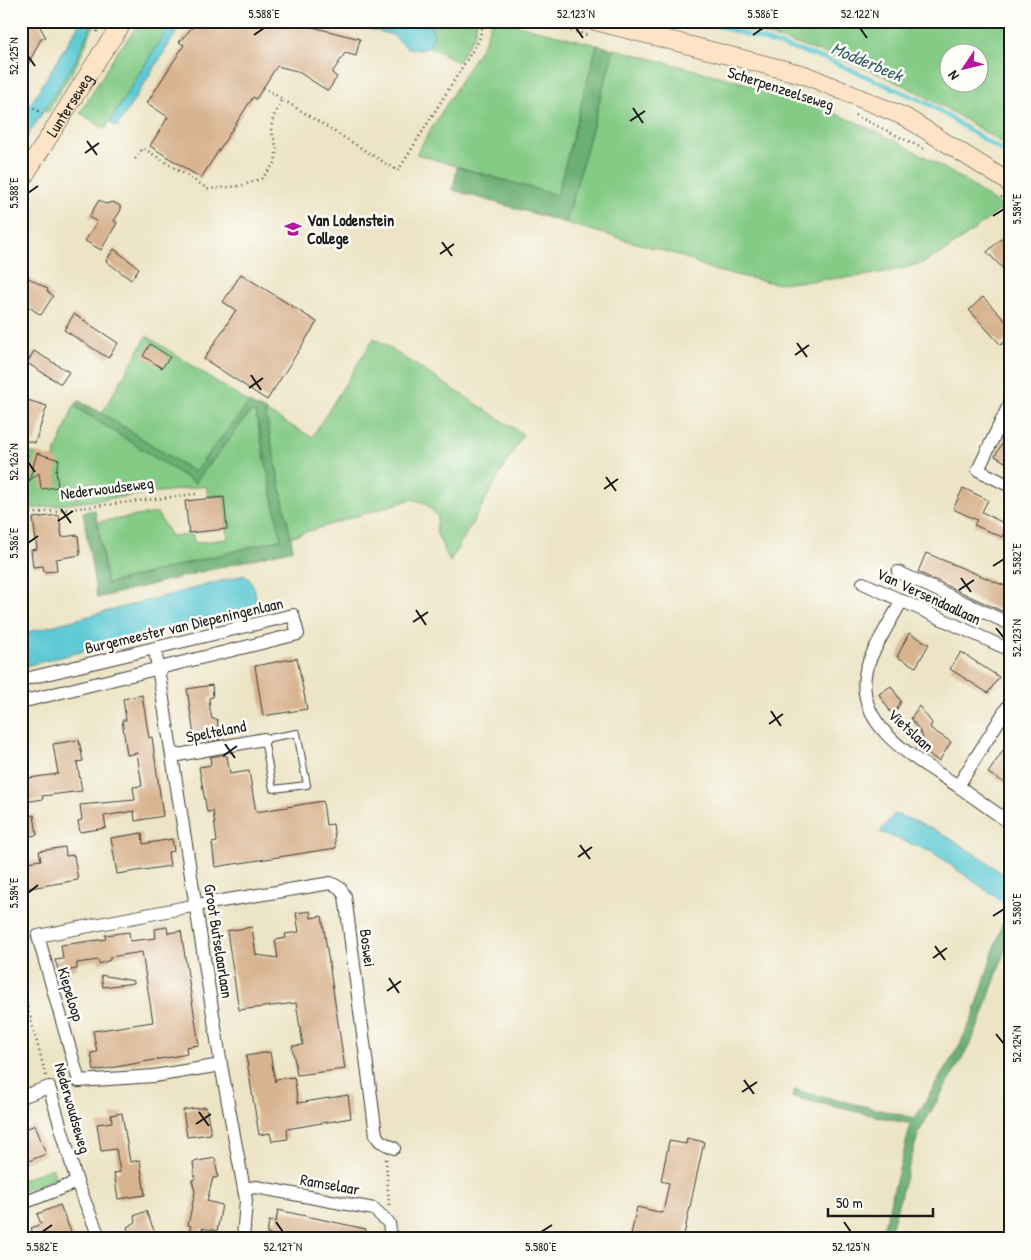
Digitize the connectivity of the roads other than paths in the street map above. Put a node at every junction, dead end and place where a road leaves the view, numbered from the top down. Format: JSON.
{"nodes":[{"id":1,"x":110,"y":21,"type":"edge"},
{"id":2,"x":124,"y":21,"type":"edge"},
{"id":3,"x":593,"y":28,"type":"edge"},
{"id":4,"x":101,"y":54,"type":"junction"},
{"id":5,"x":21,"y":181,"type":"edge"},
{"id":6,"x":1010,"y":182,"type":"edge"},
{"id":7,"x":1010,"y":403,"type":"edge"},
{"id":8,"x":1010,"y":486,"type":"edge"},
{"id":9,"x":898,"y":572,"type":"dead end"},
{"id":10,"x":863,"y":583,"type":"dead end"},
{"id":11,"x":900,"y":602,"type":"junction"},
{"id":12,"x":1010,"y":624,"type":"edge"},
{"id":13,"x":155,"y":649,"type":"junction"},
{"id":14,"x":1010,"y":650,"type":"edge"},
{"id":15,"x":160,"y":668,"type":"junction"},
{"id":16,"x":21,"y":680,"type":"edge"},
{"id":17,"x":21,"y":702,"type":"edge"},
{"id":18,"x":1010,"y":704,"type":"edge"},
{"id":19,"x":264,"y":739,"type":"junction"},
{"id":20,"x":173,"y":756,"type":"junction"},
{"id":21,"x":958,"y":786,"type":"junction"},
{"id":22,"x":1010,"y":823,"type":"edge"},
{"id":23,"x":197,"y":904,"type":"junction"},
{"id":24,"x":221,"y":1065,"type":"junction"},
{"id":25,"x":21,"y":1097,"type":"edge"},
{"id":26,"x":390,"y":1146,"type":"road end"},
{"id":27,"x":77,"y":1182,"type":"junction"},
{"id":28,"x":244,"y":1189,"type":"junction"},
{"id":29,"x":21,"y":1204,"type":"edge"},
{"id":30,"x":100,"y":1239,"type":"edge"},
{"id":31,"x":243,"y":1239,"type":"edge"},
{"id":32,"x":391,"y":1239,"type":"edge"}],
"edges":[{"from":1,"to":4,"type":"main road","name":"Lunterseweg"},
{"from":2,"to":4,"type":"main road","name":"Lunterseweg"},
{"from":3,"to":6,"type":"main road","name":"Scherpenzeelseweg"},
{"from":4,"to":5,"type":"main road","name":"Lunterseweg"},
{"from":7,"to":8,"type":"street"},
{"from":9,"to":12,"type":"street","name":"Van Versendaallaan"},
{"from":10,"to":11,"type":"street","name":"Van Versendaallaan"},
{"from":11,"to":14,"type":"street","name":"Van Versendaallaan"},
{"from":11,"to":21,"type":"street","name":"Vietslaan"},
{"from":13,"to":15,"type":"street","name":"Groot Butselaarlaan"},
{"from":13,"to":15,"type":"street","name":"Burgemeester van Diepeningenlaan"},
{"from":13,"to":16,"type":"street","name":"Burgemeester van Diepeningenlaan"},
{"from":15,"to":17,"type":"street","name":"Burgemeester van Diepeningenlaan"},
{"from":15,"to":20,"type":"street","name":"Groot Butselaarlaan"},
{"from":18,"to":21,"type":"street"},
{"from":19,"to":19,"type":"lane","name":"Spelteland"},
{"from":19,"to":20,"type":"street","name":"Spelteland"},
{"from":20,"to":23,"type":"street","name":"Groot Butselaarlaan"},
{"from":21,"to":22,"type":"street","name":"Vietslaan"},
{"from":23,"to":24,"type":"street","name":"Groot Butselaarlaan"},
{"from":23,"to":24,"type":"street","name":"Kiepeloop"},
{"from":23,"to":26,"type":"street","name":"Boswei"},
{"from":24,"to":28,"type":"street","name":"Groot Butselaarlaan"},
{"from":25,"to":27,"type":"street","name":"Nederwoudseweg"},
{"from":27,"to":29,"type":"street"},
{"from":27,"to":30,"type":"street","name":"Nederwoudseweg"},
{"from":28,"to":31,"type":"street","name":"Groot Butselaarlaan"},
{"from":28,"to":32,"type":"street","name":"Ramselaar"}]}
